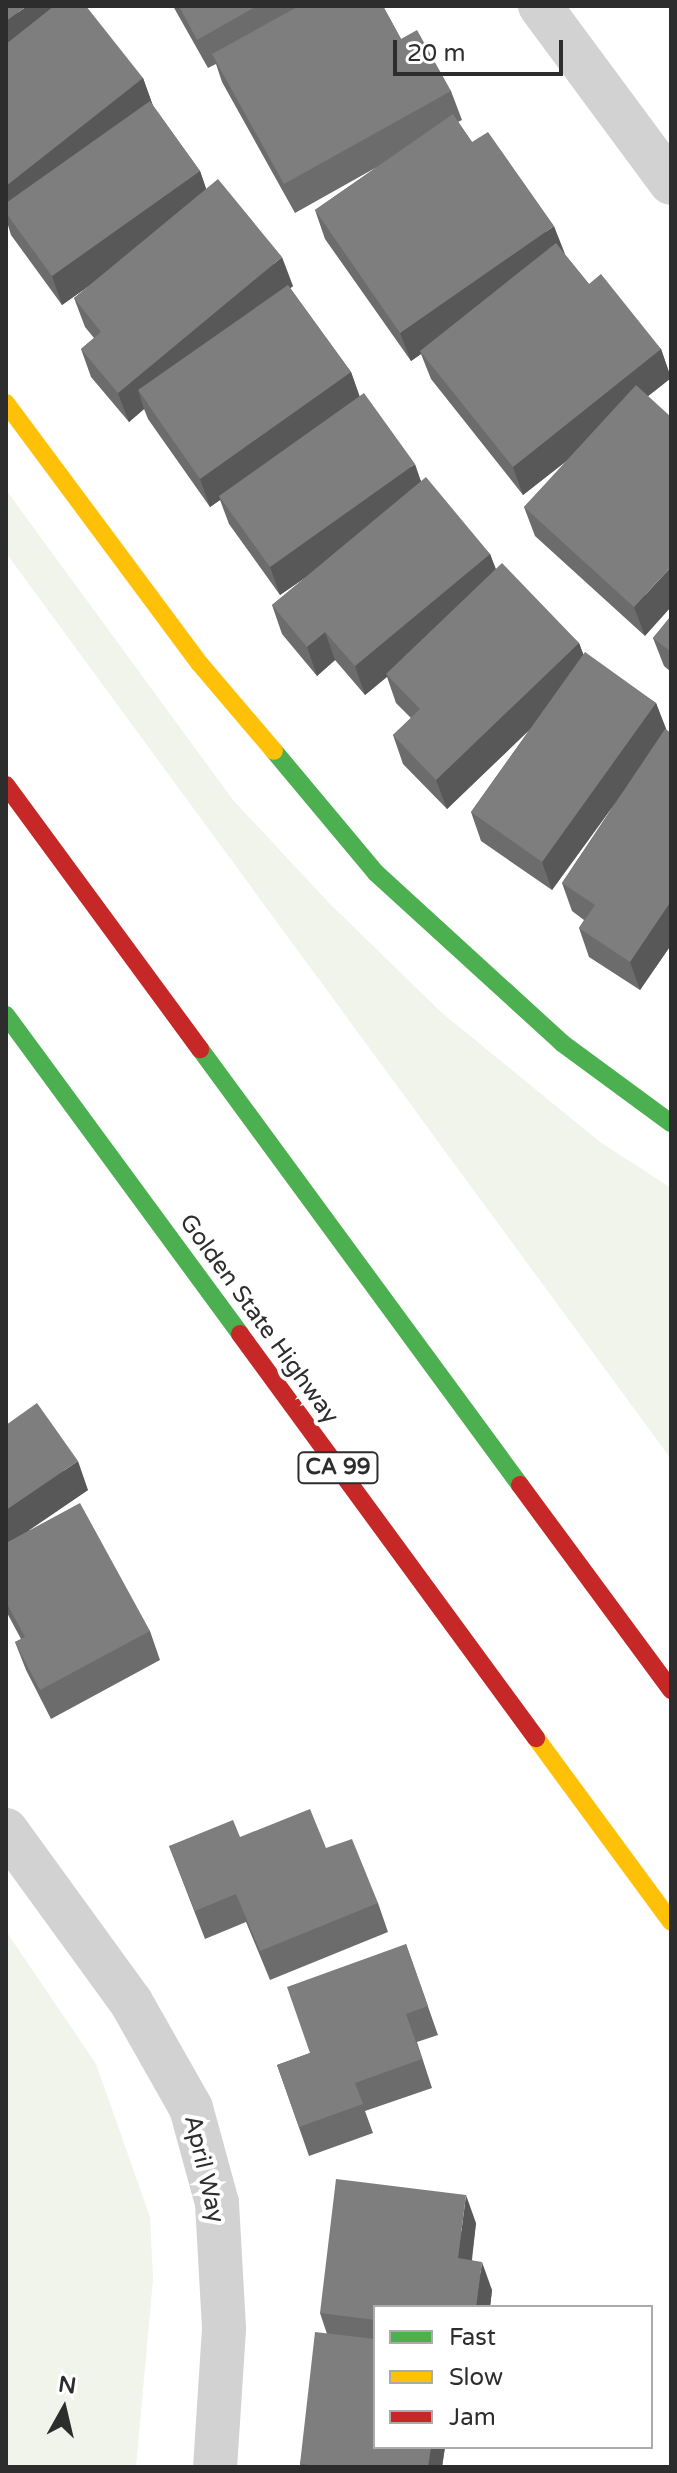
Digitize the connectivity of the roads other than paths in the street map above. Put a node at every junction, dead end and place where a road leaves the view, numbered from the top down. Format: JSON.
{"nodes":[{"id":1,"x":540,"y":6,"type":"edge"},
{"id":2,"x":671,"y":183,"type":"edge"},
{"id":3,"x":6,"y":403,"type":"edge"},
{"id":4,"x":6,"y":785,"type":"edge"},
{"id":5,"x":6,"y":1015,"type":"edge"},
{"id":6,"x":671,"y":1123,"type":"edge"},
{"id":7,"x":671,"y":1690,"type":"edge"},
{"id":8,"x":6,"y":1830,"type":"edge"},
{"id":9,"x":671,"y":1922,"type":"edge"},
{"id":10,"x":215,"y":2467,"type":"edge"}],
"edges":[{"from":1,"to":2,"type":"street"},
{"from":3,"to":6,"type":"main road"},
{"from":4,"to":7,"type":"main road"},
{"from":5,"to":9,"type":"main road","name":"Golden State Highway","number":"CA 99"},
{"from":8,"to":10,"type":"street","name":"April Way"}]}
